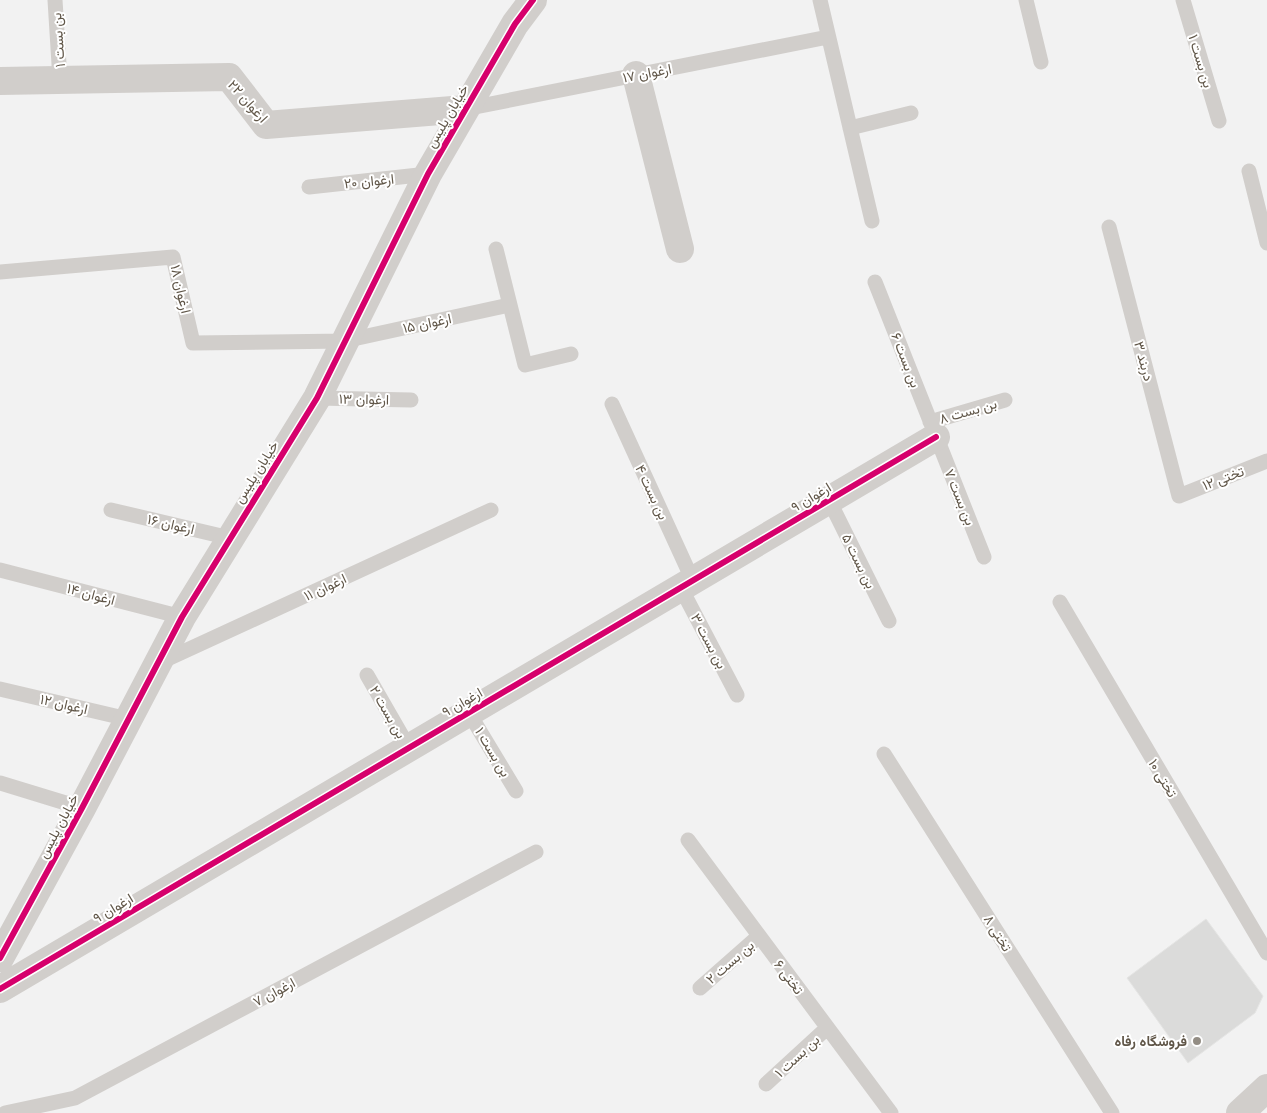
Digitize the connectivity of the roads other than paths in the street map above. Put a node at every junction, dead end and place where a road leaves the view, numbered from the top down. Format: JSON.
{"nodes":[{"id":1,"x":55,"y":0,"type":"edge"},
{"id":2,"x":533,"y":0,"type":"edge"},
{"id":3,"x":820,"y":0,"type":"edge"},
{"id":4,"x":1026,"y":0,"type":"edge"},
{"id":5,"x":1183,"y":0,"type":"edge"},
{"id":6,"x":828,"y":37,"type":"junction"},
{"id":7,"x":1041,"y":62,"type":"dead end"},
{"id":8,"x":636,"y":75,"type":"junction"},
{"id":9,"x":60,"y":80,"type":"junction"},
{"id":10,"x":0,"y":82,"type":"edge"},
{"id":11,"x":465,"y":109,"type":"junction"},
{"id":12,"x":910,"y":113,"type":"dead end"},
{"id":13,"x":1219,"y":121,"type":"dead end"},
{"id":14,"x":850,"y":128,"type":"junction"},
{"id":15,"x":1249,"y":172,"type":"dead end"},
{"id":16,"x":428,"y":174,"type":"junction"},
{"id":17,"x":309,"y":187,"type":"dead end"},
{"id":18,"x":872,"y":221,"type":"dead end"},
{"id":19,"x":1109,"y":227,"type":"dead end"},
{"id":20,"x":1267,"y":243,"type":"edge"},
{"id":21,"x":496,"y":249,"type":"dead end"},
{"id":22,"x":680,"y":249,"type":"dead end"},
{"id":23,"x":0,"y":272,"type":"edge"},
{"id":24,"x":875,"y":282,"type":"dead end"},
{"id":25,"x":509,"y":305,"type":"junction"},
{"id":26,"x":344,"y":341,"type":"junction"},
{"id":27,"x":571,"y":354,"type":"dead end"},
{"id":28,"x":317,"y":398,"type":"junction"},
{"id":29,"x":411,"y":400,"type":"dead end"},
{"id":30,"x":1005,"y":400,"type":"dead end"},
{"id":31,"x":612,"y":404,"type":"dead end"},
{"id":32,"x":933,"y":430,"type":"junction"},
{"id":33,"x":1267,"y":461,"type":"edge"},
{"id":34,"x":1179,"y":496,"type":"joint"},
{"id":35,"x":829,"y":500,"type":"junction"},
{"id":36,"x":111,"y":510,"type":"dead end"},
{"id":37,"x":492,"y":510,"type":"dead end"},
{"id":38,"x":230,"y":538,"type":"junction"},
{"id":39,"x":984,"y":557,"type":"dead end"},
{"id":40,"x":0,"y":570,"type":"edge"},
{"id":41,"x":687,"y":584,"type":"junction"},
{"id":42,"x":1060,"y":602,"type":"dead end"},
{"id":43,"x":182,"y":618,"type":"junction"},
{"id":44,"x":889,"y":621,"type":"dead end"},
{"id":45,"x":158,"y":663,"type":"junction"},
{"id":46,"x":367,"y":675,"type":"dead end"},
{"id":47,"x":0,"y":689,"type":"edge"},
{"id":48,"x":737,"y":695,"type":"dead end"},
{"id":49,"x":469,"y":713,"type":"junction"},
{"id":50,"x":128,"y":719,"type":"junction"},
{"id":51,"x":409,"y":748,"type":"junction"},
{"id":52,"x":884,"y":754,"type":"dead end"},
{"id":53,"x":0,"y":783,"type":"edge"},
{"id":54,"x":516,"y":791,"type":"dead end"},
{"id":55,"x":82,"y":808,"type":"junction"},
{"id":56,"x":688,"y":840,"type":"dead end"},
{"id":57,"x":536,"y":852,"type":"dead end"},
{"id":58,"x":760,"y":936,"type":"junction"},
{"id":59,"x":3,"y":948,"type":"edge"},
{"id":60,"x":1267,"y":953,"type":"edge"},
{"id":61,"x":700,"y":988,"type":"dead end"},
{"id":62,"x":0,"y":989,"type":"edge"},
{"id":63,"x":827,"y":1028,"type":"junction"},
{"id":64,"x":766,"y":1084,"type":"dead end"},
{"id":65,"x":1267,"y":1088,"type":"edge"},
{"id":66,"x":5,"y":1113,"type":"edge"},
{"id":67,"x":891,"y":1113,"type":"edge"},
{"id":68,"x":1112,"y":1113,"type":"edge"},
{"id":69,"x":1240,"y":1113,"type":"edge"}],
"edges":[{"from":1,"to":9,"type":"lane","name":"بن بست ۱"},
{"from":2,"to":11,"type":"street","name":"خیابان پلیس"},
{"from":3,"to":6,"type":"lane"},
{"from":4,"to":7,"type":"lane"},
{"from":5,"to":13,"type":"lane","name":"بن بست ۱"},
{"from":6,"to":8,"type":"lane","name":"ارغوان ۱۷"},
{"from":6,"to":14,"type":"lane"},
{"from":8,"to":11,"type":"lane","name":"ارغوان ۱۷"},
{"from":8,"to":22,"type":"street"},
{"from":9,"to":10,"type":"street","name":"ارغوان ۲۲"},
{"from":9,"to":11,"type":"street","name":"ارغوان ۲۲"},
{"from":11,"to":16,"type":"street","name":"خیابان پلیس"},
{"from":12,"to":14,"type":"lane"},
{"from":14,"to":18,"type":"lane"},
{"from":15,"to":20,"type":"lane"},
{"from":16,"to":17,"type":"lane","name":"ارغوان ۲۰"},
{"from":16,"to":26,"type":"street","name":"خیابان پلیس"},
{"from":19,"to":34,"type":"lane","name":"دربند ۳"},
{"from":21,"to":25,"type":"lane"},
{"from":23,"to":26,"type":"lane","name":"ارغوان ۱۸"},
{"from":24,"to":32,"type":"lane","name":"بن بست ۶"},
{"from":25,"to":26,"type":"lane","name":"ارغوان ۱۵"},
{"from":25,"to":27,"type":"lane"},
{"from":26,"to":28,"type":"street","name":"خیابان پلیس"},
{"from":28,"to":29,"type":"lane","name":"ارغوان ۱۳"},
{"from":28,"to":38,"type":"street","name":"خیابان پلیس"},
{"from":30,"to":32,"type":"lane","name":"بن بست ۸"},
{"from":31,"to":41,"type":"lane","name":"بن بست ۴"},
{"from":32,"to":35,"type":"street","name":"ارغوان ۹"},
{"from":32,"to":39,"type":"lane","name":"بن بست ۷"},
{"from":33,"to":34,"type":"lane","name":"تختی ۱۲"},
{"from":35,"to":41,"type":"street","name":"ارغوان ۹"},
{"from":35,"to":44,"type":"lane","name":"بن بست ۵"},
{"from":36,"to":38,"type":"lane","name":"ارغوان ۱۶"},
{"from":37,"to":45,"type":"lane","name":"ارغوان ۱۱"},
{"from":38,"to":43,"type":"street","name":"خیابان پلیس"},
{"from":40,"to":43,"type":"lane","name":"ارغوان ۱۴"},
{"from":41,"to":48,"type":"lane","name":"بن بست ۳"},
{"from":41,"to":49,"type":"street","name":"ارغوان ۹"},
{"from":42,"to":60,"type":"lane","name":"تختی ۱۰"},
{"from":43,"to":45,"type":"street","name":"خیابان پلیس"},
{"from":45,"to":50,"type":"street","name":"خیابان پلیس"},
{"from":46,"to":51,"type":"lane","name":"بن بست ۲"},
{"from":47,"to":50,"type":"lane","name":"ارغوان ۱۲"},
{"from":49,"to":51,"type":"street","name":"ارغوان ۹"},
{"from":49,"to":54,"type":"lane","name":"بن بست ۱"},
{"from":50,"to":55,"type":"street","name":"خیابان پلیس"},
{"from":51,"to":62,"type":"street","name":"ارغوان ۹"},
{"from":52,"to":68,"type":"lane","name":"تختی ۸"},
{"from":53,"to":55,"type":"lane"},
{"from":55,"to":59,"type":"street","name":"خیابان پلیس"},
{"from":56,"to":58,"type":"lane","name":"تختی ۶"},
{"from":57,"to":66,"type":"lane","name":"ارغوان ۷"},
{"from":58,"to":61,"type":"lane","name":"بن بست ۲"},
{"from":58,"to":63,"type":"lane","name":"تختی ۶"},
{"from":63,"to":64,"type":"lane","name":"بن بست ۱"},
{"from":63,"to":67,"type":"lane","name":"تختی ۶"},
{"from":65,"to":69,"type":"street"}]}
